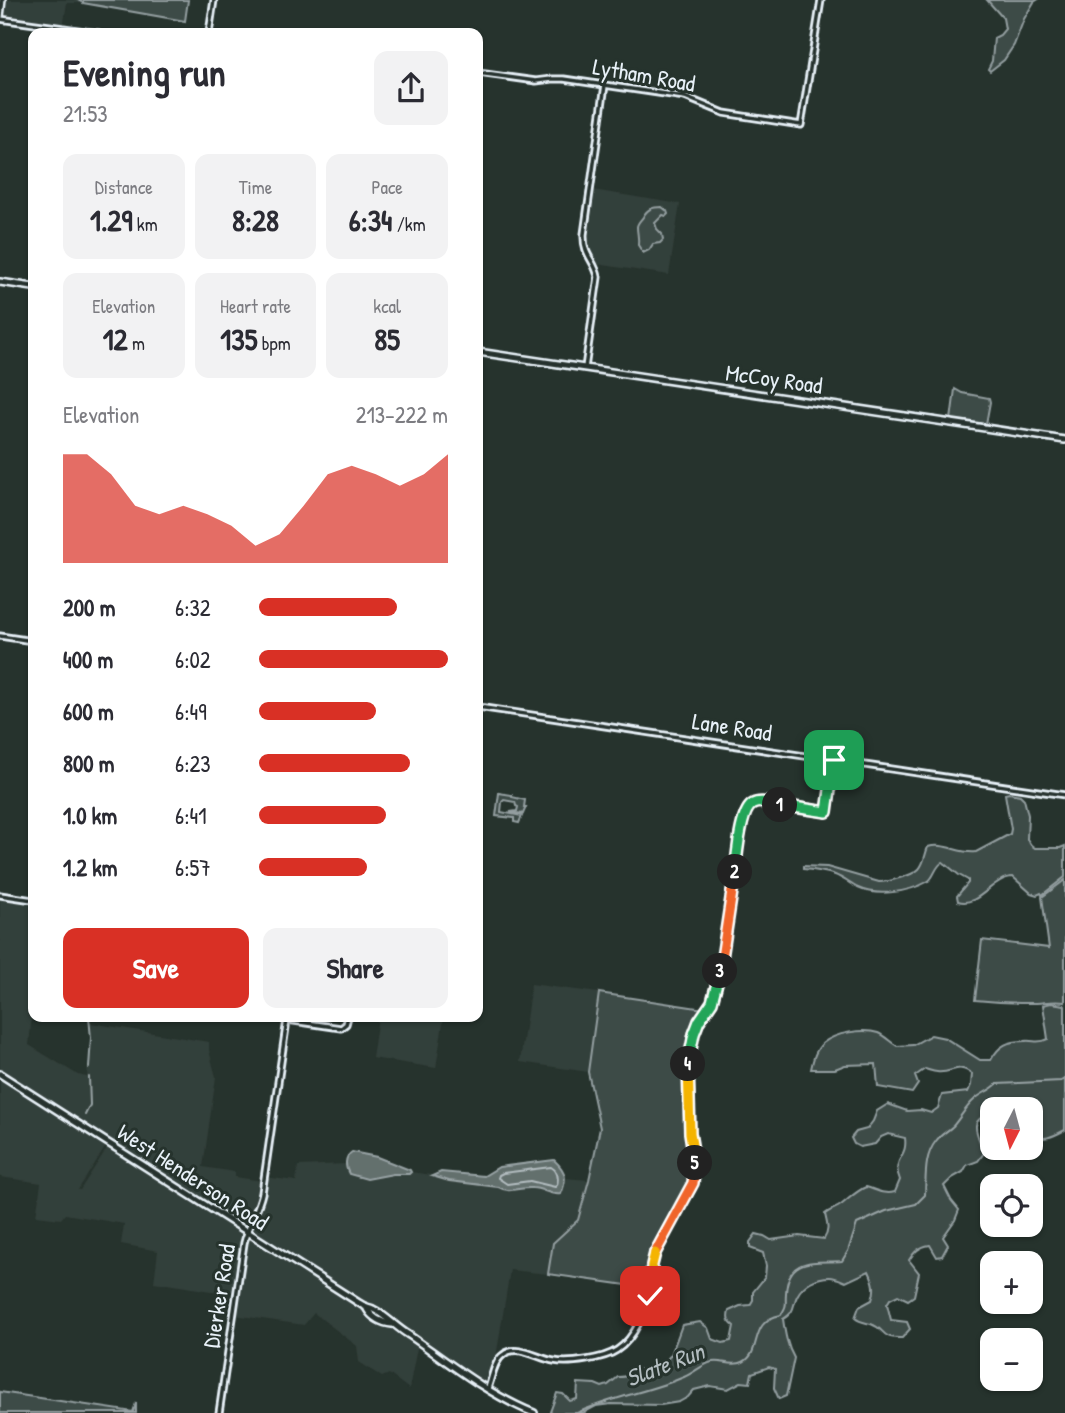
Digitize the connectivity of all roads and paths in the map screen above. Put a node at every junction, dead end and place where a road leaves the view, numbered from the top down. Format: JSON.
{"nodes":[{"id":1,"x":2,"y":0,"type":"edge"},
{"id":2,"x":214,"y":0,"type":"edge"},
{"id":3,"x":821,"y":0,"type":"edge"},
{"id":4,"x":0,"y":18,"type":"edge"},
{"id":5,"x":66,"y":28,"type":"edge"},
{"id":6,"x":210,"y":28,"type":"edge"},
{"id":7,"x":483,"y":74,"type":"edge"},
{"id":8,"x":605,"y":85,"type":"junction"},
{"id":9,"x":0,"y":282,"type":"edge"},
{"id":10,"x":28,"y":286,"type":"edge"},
{"id":11,"x":483,"y":353,"type":"edge"},
{"id":12,"x":585,"y":368,"type":"junction"},
{"id":13,"x":1065,"y":440,"type":"edge"},
{"id":14,"x":0,"y":636,"type":"edge"},
{"id":15,"x":28,"y":639,"type":"edge"},
{"id":16,"x":483,"y":708,"type":"edge"},
{"id":17,"x":834,"y":760,"type":"junction"},
{"id":18,"x":1065,"y":795,"type":"edge"},
{"id":19,"x":0,"y":895,"type":"edge"},
{"id":20,"x":28,"y":899,"type":"edge"},
{"id":21,"x":287,"y":1022,"type":"edge"},
{"id":22,"x":300,"y":1022,"type":"edge"},
{"id":23,"x":346,"y":1022,"type":"edge"},
{"id":24,"x":0,"y":1074,"type":"edge"},
{"id":25,"x":247,"y":1232,"type":"junction"},
{"id":26,"x":488,"y":1388,"type":"junction"},
{"id":27,"x":219,"y":1413,"type":"edge"},
{"id":28,"x":534,"y":1413,"type":"edge"}],
"edges":[{"from":1,"to":4,"type":"main road"},
{"from":2,"to":6,"type":"street"},
{"from":3,"to":8,"type":"street","name":"Lytham Road"},
{"from":4,"to":5,"type":"street"},
{"from":7,"to":8,"type":"street","name":"Lytham Road"},
{"from":8,"to":12,"type":"street"},
{"from":9,"to":10,"type":"main road"},
{"from":11,"to":12,"type":"main road","name":"McCoy Road"},
{"from":12,"to":13,"type":"main road","name":"McCoy Road"},
{"from":14,"to":15,"type":"street"},
{"from":16,"to":17,"type":"street","name":"Lane Road"},
{"from":17,"to":18,"type":"street","name":"Lane Road"},
{"from":17,"to":26,"type":"street"},
{"from":19,"to":20,"type":"street"},
{"from":21,"to":25,"type":"street","name":"Dierker Road"},
{"from":22,"to":23,"type":"street","name":"Dierker Road"},
{"from":24,"to":25,"type":"main road","name":"West Henderson Road"},
{"from":25,"to":26,"type":"main road","name":"West Henderson Road"},
{"from":25,"to":27,"type":"street","name":"Dierker Road"},
{"from":26,"to":28,"type":"main road","name":"West Henderson Road"}]}
